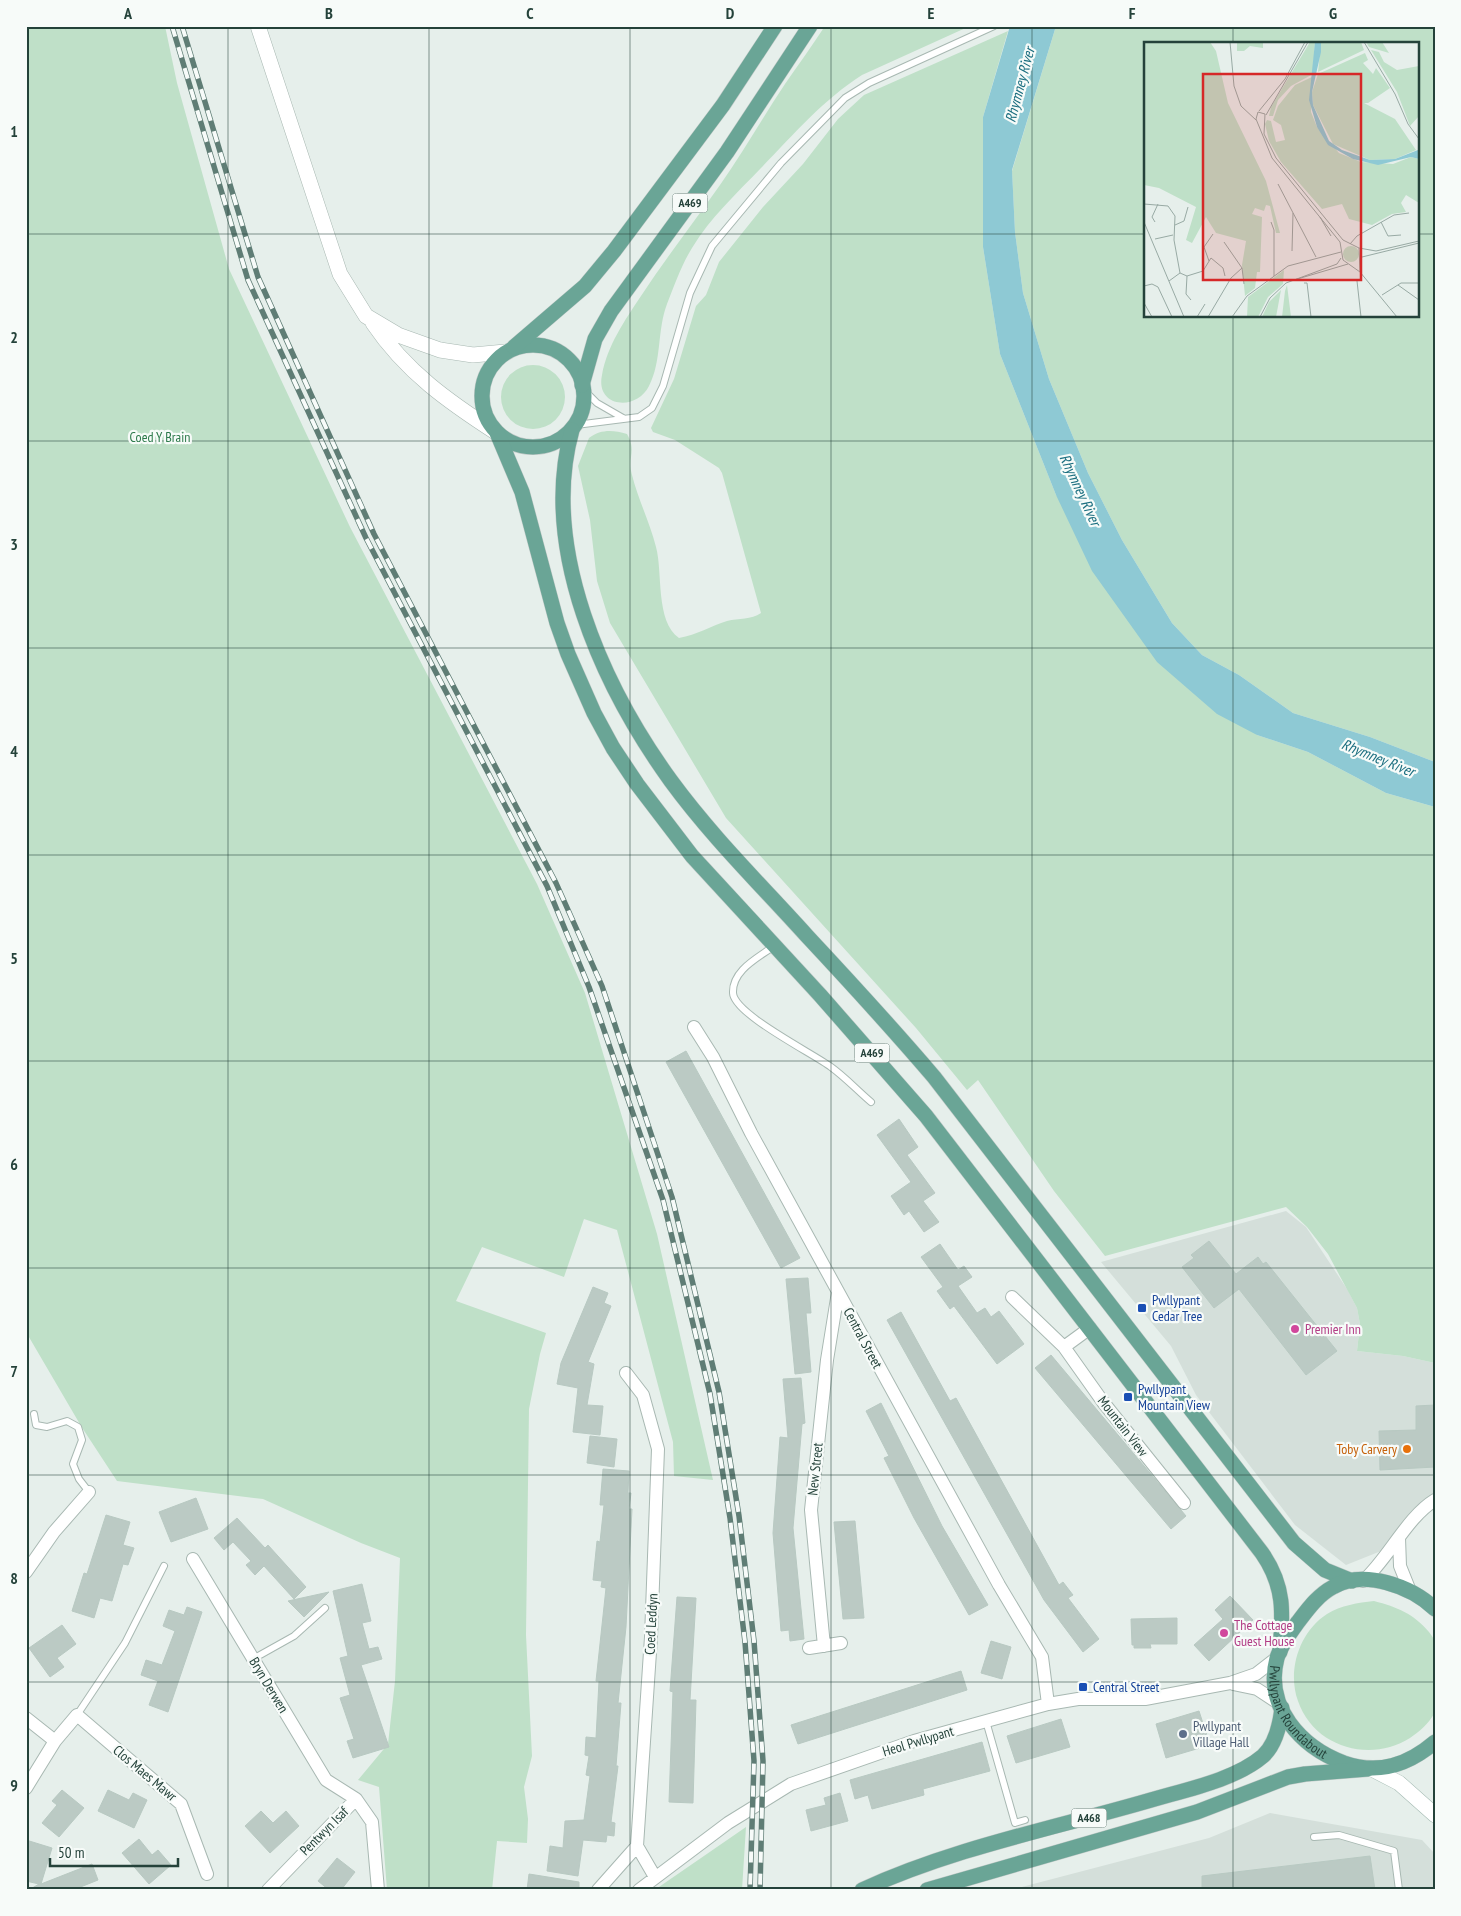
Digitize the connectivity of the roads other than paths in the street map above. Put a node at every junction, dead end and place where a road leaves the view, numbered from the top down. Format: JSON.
{"nodes":[{"id":1,"x":258,"y":26,"type":"edge"},
{"id":2,"x":775,"y":26,"type":"edge"},
{"id":3,"x":810,"y":26,"type":"edge"},
{"id":4,"x":994,"y":26,"type":"edge"},
{"id":5,"x":371,"y":320,"type":"junction"},
{"id":6,"x":509,"y":350,"type":"junction"},
{"id":7,"x":583,"y":387,"type":"junction"},
{"id":8,"x":624,"y":419,"type":"junction"},
{"id":9,"x":574,"y":428,"type":"junction"},
{"id":10,"x":498,"y":433,"type":"junction"},
{"id":11,"x":775,"y":946,"type":"junction"},
{"id":12,"x":694,"y":1027,"type":"dead end"},
{"id":13,"x":871,"y":1102,"type":"dead end"},
{"id":14,"x":838,"y":1292,"type":"junction"},
{"id":15,"x":1012,"y":1297,"type":"dead end"},
{"id":16,"x":1090,"y":1328,"type":"junction"},
{"id":17,"x":1064,"y":1347,"type":"junction"},
{"id":18,"x":626,"y":1373,"type":"dead end"},
{"id":19,"x":34,"y":1414,"type":"dead end"},
{"id":20,"x":89,"y":1492,"type":"joint"},
{"id":21,"x":1435,"y":1500,"type":"edge"},
{"id":22,"x":1184,"y":1503,"type":"dead end"},
{"id":23,"x":1399,"y":1538,"type":"junction"},
{"id":24,"x":193,"y":1559,"type":"dead end"},
{"id":25,"x":164,"y":1566,"type":"dead end"},
{"id":26,"x":26,"y":1572,"type":"edge"},
{"id":27,"x":1358,"y":1581,"type":"junction"},
{"id":28,"x":1410,"y":1591,"type":"junction"},
{"id":29,"x":325,"y":1608,"type":"dead end"},
{"id":30,"x":1435,"y":1609,"type":"edge"},
{"id":31,"x":841,"y":1643,"type":"dead end"},
{"id":32,"x":824,"y":1646,"type":"junction"},
{"id":33,"x":809,"y":1648,"type":"dead end"},
{"id":34,"x":1279,"y":1654,"type":"junction"},
{"id":35,"x":253,"y":1659,"type":"junction"},
{"id":36,"x":1230,"y":1683,"type":"junction"},
{"id":37,"x":1048,"y":1704,"type":"junction"},
{"id":38,"x":1281,"y":1706,"type":"junction"},
{"id":39,"x":77,"y":1716,"type":"junction"},
{"id":40,"x":26,"y":1718,"type":"edge"},
{"id":41,"x":986,"y":1720,"type":"junction"},
{"id":42,"x":55,"y":1741,"type":"junction"},
{"id":43,"x":1435,"y":1742,"type":"edge"},
{"id":44,"x":1370,"y":1769,"type":"junction"},
{"id":45,"x":26,"y":1788,"type":"edge"},
{"id":46,"x":356,"y":1799,"type":"junction"},
{"id":47,"x":1435,"y":1815,"type":"edge"},
{"id":48,"x":1025,"y":1820,"type":"dead end"},
{"id":49,"x":1314,"y":1837,"type":"dead end"},
{"id":50,"x":637,"y":1846,"type":"junction"},
{"id":51,"x":207,"y":1874,"type":"dead end"},
{"id":52,"x":655,"y":1877,"type":"junction"},
{"id":53,"x":268,"y":1890,"type":"edge"},
{"id":54,"x":378,"y":1890,"type":"edge"},
{"id":55,"x":598,"y":1890,"type":"edge"},
{"id":56,"x":639,"y":1890,"type":"edge"},
{"id":57,"x":862,"y":1890,"type":"edge"},
{"id":58,"x":927,"y":1890,"type":"edge"},
{"id":59,"x":1399,"y":1890,"type":"edge"}],
"edges":[{"from":1,"to":5,"type":"street"},
{"from":2,"to":6,"type":"main road","number":"A469"},
{"from":3,"to":7,"type":"main road","number":"A469"},
{"from":4,"to":8,"type":"lane"},
{"from":5,"to":6,"type":"street"},
{"from":5,"to":10,"type":"street"},
{"from":6,"to":7,"type":"main road"},
{"from":6,"to":10,"type":"main road","number":"A469"},
{"from":7,"to":8,"type":"lane"},
{"from":7,"to":9,"type":"main road","number":"A469"},
{"from":8,"to":9,"type":"lane"},
{"from":9,"to":10,"type":"main road"},
{"from":9,"to":27,"type":"main road","number":"A469"},
{"from":10,"to":11,"type":"main road","number":"A469"},
{"from":11,"to":13,"type":"lane"},
{"from":11,"to":16,"type":"main road","number":"A469"},
{"from":12,"to":14,"type":"street","name":"Central Street"},
{"from":14,"to":32,"type":"street","name":"New Street"},
{"from":14,"to":37,"type":"street","name":"Central Street"},
{"from":15,"to":17,"type":"street","name":"Mountain View"},
{"from":16,"to":17,"type":"street"},
{"from":16,"to":34,"type":"main road","number":"A469"},
{"from":17,"to":22,"type":"street","name":"Mountain View"},
{"from":18,"to":50,"type":"street","name":"Coed Leddyn"},
{"from":19,"to":20,"type":"lane"},
{"from":20,"to":26,"type":"street"},
{"from":21,"to":23,"type":"street"},
{"from":23,"to":27,"type":"street"},
{"from":23,"to":28,"type":"street"},
{"from":24,"to":35,"type":"street","name":"Bryn Derwen"},
{"from":25,"to":39,"type":"lane"},
{"from":27,"to":28,"type":"main road","name":"Pwllypant Roundabout"},
{"from":27,"to":34,"type":"main road","name":"Pwllypant Roundabout"},
{"from":28,"to":30,"type":"main road","name":"Pwllypant Roundabout"},
{"from":29,"to":35,"type":"lane"},
{"from":31,"to":32,"type":"street"},
{"from":32,"to":33,"type":"street"},
{"from":34,"to":36,"type":"street","name":"Heol Pwllypant"},
{"from":34,"to":38,"type":"main road","name":"Pwllypant Roundabout"},
{"from":35,"to":46,"type":"street","name":"Bryn Derwen"},
{"from":36,"to":37,"type":"street","name":"Heol Pwllypant"},
{"from":36,"to":38,"type":"street","name":"Heol Pwllypant"},
{"from":37,"to":41,"type":"street","name":"Heol Pwllypant"},
{"from":38,"to":44,"type":"main road","name":"Pwllypant Roundabout"},
{"from":38,"to":57,"type":"main road","number":"A468"},
{"from":39,"to":42,"type":"street"},
{"from":39,"to":51,"type":"street","name":"Clos Maes Mawr"},
{"from":40,"to":42,"type":"street"},
{"from":41,"to":48,"type":"lane"},
{"from":41,"to":52,"type":"street","name":"Heol Pwllypant"},
{"from":42,"to":45,"type":"street"},
{"from":43,"to":44,"type":"main road","name":"Pwllypant Roundabout"},
{"from":44,"to":47,"type":"street"},
{"from":44,"to":58,"type":"main road","number":"A468"},
{"from":46,"to":53,"type":"street","name":"Pentwyn Isaf"},
{"from":46,"to":54,"type":"street","name":"Pentwyn Isaf"},
{"from":49,"to":59,"type":"lane"},
{"from":50,"to":52,"type":"street"},
{"from":50,"to":55,"type":"street"},
{"from":52,"to":56,"type":"street","name":"Heol Pwllypant"}]}
